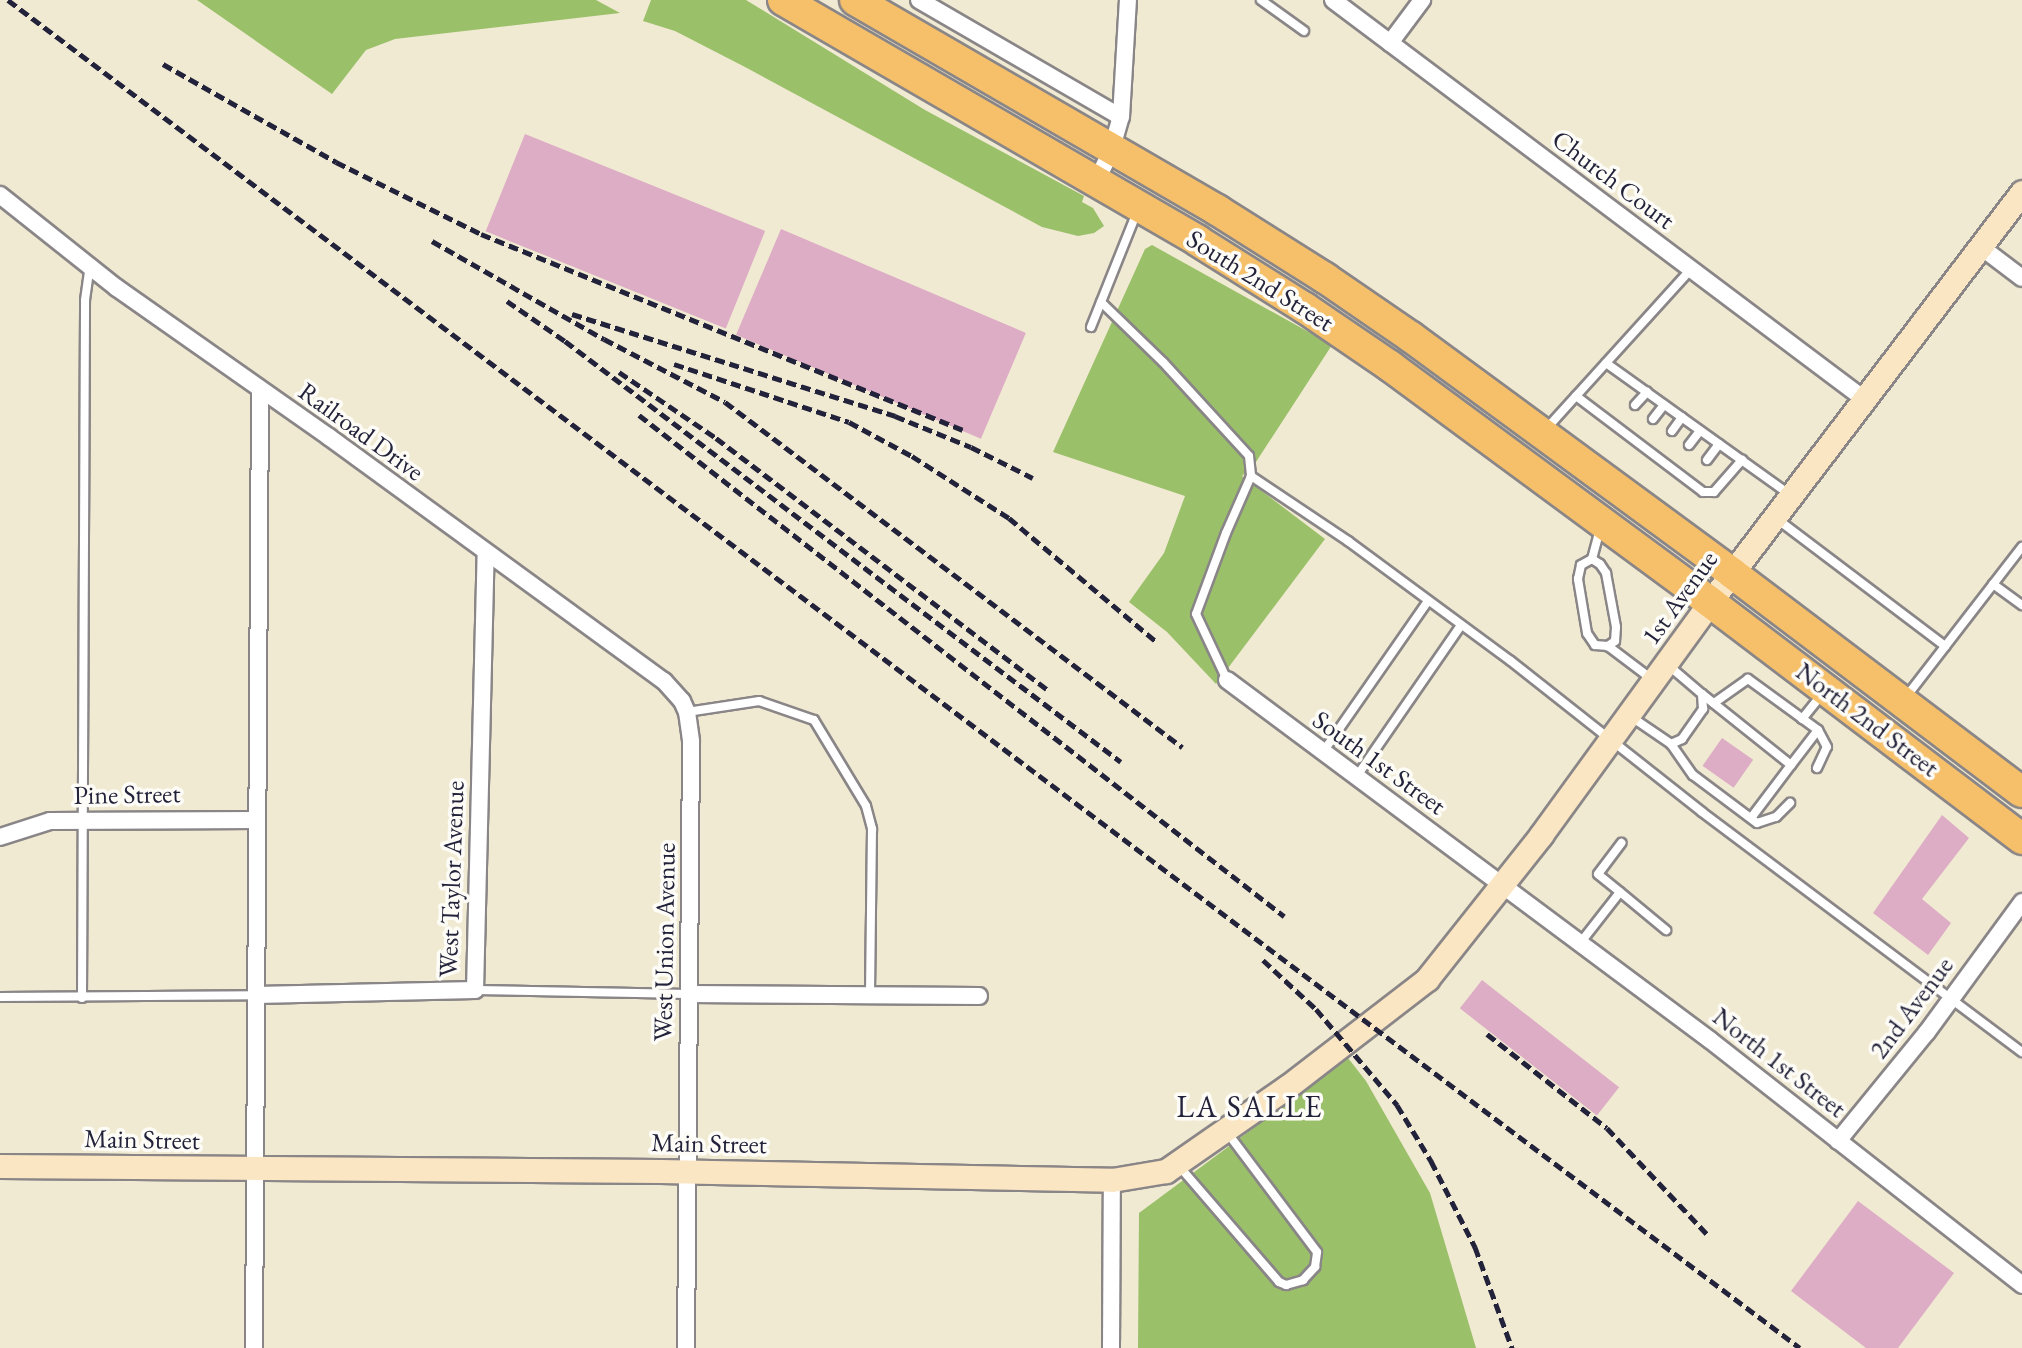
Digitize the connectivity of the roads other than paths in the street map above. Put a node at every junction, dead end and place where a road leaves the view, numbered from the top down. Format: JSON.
{"nodes":[{"id":1,"x":783,"y":0,"type":"edge"},
{"id":2,"x":855,"y":0,"type":"edge"},
{"id":3,"x":919,"y":0,"type":"edge"},
{"id":4,"x":1128,"y":0,"type":"edge"},
{"id":5,"x":1261,"y":0,"type":"edge"},
{"id":6,"x":1333,"y":0,"type":"edge"},
{"id":7,"x":1422,"y":0,"type":"edge"},
{"id":8,"x":1304,"y":31,"type":"dead end"},
{"id":9,"x":1390,"y":44,"type":"junction"},
{"id":10,"x":1121,"y":117,"type":"junction"},
{"id":11,"x":1111,"y":151,"type":"junction"},
{"id":12,"x":1095,"y":184,"type":"junction"},
{"id":13,"x":1147,"y":191,"type":"junction"},
{"id":14,"x":2022,"y":192,"type":"edge"},
{"id":15,"x":0,"y":195,"type":"edge"},
{"id":16,"x":1981,"y":247,"type":"junction"},
{"id":17,"x":90,"y":266,"type":"junction"},
{"id":18,"x":1691,"y":270,"type":"junction"},
{"id":19,"x":2022,"y":278,"type":"edge"},
{"id":20,"x":1101,"y":302,"type":"junction"},
{"id":21,"x":1091,"y":327,"type":"dead end"},
{"id":22,"x":1606,"y":363,"type":"junction"},
{"id":23,"x":260,"y":390,"type":"junction"},
{"id":24,"x":1647,"y":392,"type":"junction"},
{"id":25,"x":1576,"y":396,"type":"junction"},
{"id":26,"x":1864,"y":399,"type":"junction"},
{"id":27,"x":1635,"y":405,"type":"dead end"},
{"id":28,"x":1664,"y":405,"type":"junction"},
{"id":29,"x":1682,"y":417,"type":"junction"},
{"id":30,"x":1624,"y":418,"type":"dead end"},
{"id":31,"x":1653,"y":419,"type":"dead end"},
{"id":32,"x":1618,"y":427,"type":"junction"},
{"id":33,"x":1700,"y":430,"type":"junction"},
{"id":34,"x":1672,"y":431,"type":"dead end"},
{"id":35,"x":1643,"y":432,"type":"dead end"},
{"id":36,"x":1542,"y":433,"type":"junction"},
{"id":37,"x":1636,"y":440,"type":"junction"},
{"id":38,"x":1719,"y":444,"type":"junction"},
{"id":39,"x":1689,"y":445,"type":"dead end"},
{"id":40,"x":1661,"y":446,"type":"dead end"},
{"id":41,"x":1655,"y":455,"type":"junction"},
{"id":42,"x":1679,"y":459,"type":"dead end"},
{"id":43,"x":1707,"y":460,"type":"dead end"},
{"id":44,"x":1742,"y":460,"type":"junction"},
{"id":45,"x":1672,"y":468,"type":"junction"},
{"id":46,"x":1698,"y":473,"type":"dead end"},
{"id":47,"x":1251,"y":476,"type":"junction"},
{"id":48,"x":1691,"y":482,"type":"junction"},
{"id":49,"x":1791,"y":495,"type":"junction"},
{"id":50,"x":1774,"y":517,"type":"junction"},
{"id":51,"x":1602,"y":523,"type":"junction"},
{"id":52,"x":2022,"y":547,"type":"edge"},
{"id":53,"x":486,"y":554,"type":"junction"},
{"id":54,"x":1592,"y":559,"type":"junction"},
{"id":55,"x":1732,"y":573,"type":"junction"},
{"id":56,"x":1993,"y":584,"type":"junction"},
{"id":57,"x":1428,"y":601,"type":"junction"},
{"id":58,"x":1710,"y":602,"type":"junction"},
{"id":59,"x":2022,"y":605,"type":"edge"},
{"id":60,"x":1461,"y":625,"type":"junction"},
{"id":61,"x":1608,"y":646,"type":"junction"},
{"id":62,"x":1945,"y":646,"type":"junction"},
{"id":63,"x":1660,"y":672,"type":"junction"},
{"id":64,"x":1227,"y":680,"type":"joint"},
{"id":65,"x":1826,"y":689,"type":"junction"},
{"id":66,"x":1702,"y":694,"type":"junction"},
{"id":67,"x":1903,"y":702,"type":"junction"},
{"id":68,"x":1714,"y":703,"type":"junction"},
{"id":69,"x":687,"y":712,"type":"junction"},
{"id":70,"x":1628,"y":715,"type":"junction"},
{"id":71,"x":1802,"y":719,"type":"junction"},
{"id":72,"x":1818,"y":730,"type":"junction"},
{"id":73,"x":1610,"y":740,"type":"junction"},
{"id":74,"x":1671,"y":744,"type":"junction"},
{"id":75,"x":1322,"y":752,"type":"junction"},
{"id":76,"x":1791,"y":765,"type":"junction"},
{"id":77,"x":1817,"y":768,"type":"dead end"},
{"id":78,"x":1357,"y":776,"type":"junction"},
{"id":79,"x":2022,"y":792,"type":"edge"},
{"id":80,"x":1790,"y":803,"type":"dead end"},
{"id":81,"x":1751,"y":818,"type":"junction"},
{"id":82,"x":82,"y":819,"type":"junction"},
{"id":83,"x":257,"y":820,"type":"junction"},
{"id":84,"x":0,"y":836,"type":"edge"},
{"id":85,"x":2022,"y":839,"type":"edge"},
{"id":86,"x":1621,"y":844,"type":"dead end"},
{"id":87,"x":1502,"y":884,"type":"junction"},
{"id":88,"x":1620,"y":892,"type":"junction"},
{"id":89,"x":2022,"y":902,"type":"edge"},
{"id":90,"x":1666,"y":930,"type":"dead end"},
{"id":91,"x":1581,"y":942,"type":"junction"},
{"id":92,"x":475,"y":990,"type":"junction"},
{"id":93,"x":690,"y":994,"type":"junction"},
{"id":94,"x":256,"y":995,"type":"junction"},
{"id":95,"x":870,"y":995,"type":"junction"},
{"id":96,"x":979,"y":996,"type":"dead end"},
{"id":97,"x":0,"y":997,"type":"edge"},
{"id":98,"x":82,"y":998,"type":"junction"},
{"id":99,"x":1951,"y":999,"type":"junction"},
{"id":100,"x":1370,"y":1024,"type":"joint"},
{"id":101,"x":2022,"y":1052,"type":"edge"},
{"id":102,"x":1225,"y":1130,"type":"junction"},
{"id":103,"x":1838,"y":1141,"type":"junction"},
{"id":104,"x":1177,"y":1163,"type":"junction"},
{"id":105,"x":0,"y":1166,"type":"edge"},
{"id":106,"x":254,"y":1169,"type":"junction"},
{"id":107,"x":687,"y":1172,"type":"junction"},
{"id":108,"x":1112,"y":1180,"type":"junction"},
{"id":109,"x":2022,"y":1285,"type":"edge"},
{"id":110,"x":254,"y":1348,"type":"edge"},
{"id":111,"x":686,"y":1348,"type":"edge"},
{"id":112,"x":1111,"y":1348,"type":"edge"}],
"edges":[{"from":1,"to":12,"type":"highway","name":"South 2nd Street"},
{"from":2,"to":11,"type":"highway","name":"South 2nd Street"},
{"from":3,"to":10,"type":"street"},
{"from":4,"to":10,"type":"street"},
{"from":5,"to":8,"type":"lane"},
{"from":6,"to":9,"type":"street","name":"Church Court"},
{"from":7,"to":9,"type":"street"},
{"from":9,"to":18,"type":"street","name":"Church Court"},
{"from":10,"to":11,"type":"street"},
{"from":11,"to":12,"type":"street"},
{"from":11,"to":13,"type":"highway","name":"South 2nd Street"},
{"from":12,"to":13,"type":"highway","name":"South 2nd Street"},
{"from":13,"to":20,"type":"lane"},
{"from":13,"to":36,"type":"highway","name":"South 2nd Street"},
{"from":13,"to":51,"type":"highway","name":"South 2nd Street"},
{"from":14,"to":16,"type":"street","name":"1st Avenue"},
{"from":15,"to":17,"type":"street","name":"Railroad Drive"},
{"from":16,"to":19,"type":"street"},
{"from":16,"to":26,"type":"street","name":"1st Avenue"},
{"from":17,"to":23,"type":"street","name":"Railroad Drive"},
{"from":17,"to":82,"type":"lane"},
{"from":18,"to":22,"type":"lane"},
{"from":18,"to":26,"type":"street","name":"Church Court"},
{"from":20,"to":21,"type":"lane"},
{"from":20,"to":47,"type":"lane"},
{"from":22,"to":24,"type":"lane"},
{"from":22,"to":25,"type":"lane"},
{"from":23,"to":53,"type":"street","name":"Railroad Drive"},
{"from":23,"to":83,"type":"street"},
{"from":24,"to":27,"type":"lane"},
{"from":24,"to":28,"type":"lane"},
{"from":25,"to":32,"type":"lane"},
{"from":25,"to":36,"type":"lane"},
{"from":26,"to":49,"type":"street","name":"1st Avenue"},
{"from":28,"to":29,"type":"lane"},
{"from":28,"to":31,"type":"lane"},
{"from":29,"to":33,"type":"lane"},
{"from":29,"to":34,"type":"lane"},
{"from":30,"to":32,"type":"lane"},
{"from":32,"to":37,"type":"lane"},
{"from":33,"to":38,"type":"lane"},
{"from":33,"to":39,"type":"lane"},
{"from":35,"to":37,"type":"lane"},
{"from":36,"to":55,"type":"highway","name":"South 2nd Street"},
{"from":37,"to":41,"type":"lane"},
{"from":38,"to":43,"type":"lane"},
{"from":38,"to":44,"type":"lane"},
{"from":40,"to":41,"type":"lane"},
{"from":41,"to":45,"type":"lane"},
{"from":42,"to":45,"type":"lane"},
{"from":44,"to":48,"type":"lane"},
{"from":44,"to":49,"type":"lane"},
{"from":45,"to":48,"type":"lane"},
{"from":46,"to":48,"type":"lane"},
{"from":47,"to":57,"type":"lane"},
{"from":47,"to":64,"type":"lane"},
{"from":49,"to":50,"type":"street","name":"1st Avenue"},
{"from":50,"to":55,"type":"street","name":"1st Avenue"},
{"from":50,"to":62,"type":"lane"},
{"from":51,"to":54,"type":"lane"},
{"from":51,"to":58,"type":"highway","name":"South 2nd Street"},
{"from":52,"to":56,"type":"lane"},
{"from":53,"to":69,"type":"street","name":"Railroad Drive"},
{"from":53,"to":92,"type":"street","name":"West Taylor Avenue"},
{"from":54,"to":61,"type":"lane"},
{"from":54,"to":61,"type":"lane"},
{"from":55,"to":58,"type":"street","name":"1st Avenue"},
{"from":55,"to":67,"type":"highway","name":"North 2nd Street"},
{"from":56,"to":59,"type":"lane"},
{"from":56,"to":62,"type":"lane"},
{"from":57,"to":60,"type":"lane"},
{"from":57,"to":75,"type":"lane"},
{"from":58,"to":63,"type":"street","name":"1st Avenue"},
{"from":58,"to":65,"type":"highway","name":"North 2nd Street"},
{"from":60,"to":73,"type":"lane"},
{"from":60,"to":78,"type":"lane"},
{"from":61,"to":63,"type":"lane"},
{"from":62,"to":67,"type":"lane"},
{"from":63,"to":66,"type":"lane"},
{"from":63,"to":70,"type":"street","name":"1st Avenue"},
{"from":64,"to":75,"type":"street","name":"South 1st Street"},
{"from":65,"to":71,"type":"lane"},
{"from":65,"to":85,"type":"highway","name":"North 2nd Street"},
{"from":66,"to":68,"type":"lane"},
{"from":66,"to":74,"type":"lane"},
{"from":67,"to":79,"type":"highway","name":"North 2nd Street"},
{"from":68,"to":71,"type":"lane"},
{"from":68,"to":76,"type":"lane"},
{"from":69,"to":93,"type":"street","name":"West Union Avenue"},
{"from":69,"to":95,"type":"lane"},
{"from":70,"to":73,"type":"street","name":"1st Avenue"},
{"from":70,"to":74,"type":"lane"},
{"from":71,"to":72,"type":"lane"},
{"from":72,"to":76,"type":"lane"},
{"from":72,"to":77,"type":"lane"},
{"from":73,"to":87,"type":"street","name":"1st Avenue"},
{"from":73,"to":99,"type":"lane"},
{"from":74,"to":81,"type":"lane"},
{"from":75,"to":78,"type":"street","name":"South 1st Street"},
{"from":76,"to":81,"type":"lane"},
{"from":78,"to":87,"type":"street","name":"South 1st Street"},
{"from":80,"to":81,"type":"lane"},
{"from":82,"to":83,"type":"street","name":"Pine Street"},
{"from":82,"to":84,"type":"street","name":"Pine Street"},
{"from":82,"to":98,"type":"lane"},
{"from":83,"to":94,"type":"street"},
{"from":86,"to":88,"type":"lane"},
{"from":87,"to":91,"type":"street","name":"North 1st Street"},
{"from":87,"to":100,"type":"street","name":"1st Avenue"},
{"from":88,"to":90,"type":"lane"},
{"from":88,"to":91,"type":"lane"},
{"from":89,"to":99,"type":"street","name":"2nd Avenue"},
{"from":91,"to":103,"type":"street","name":"North 1st Street"},
{"from":92,"to":93,"type":"lane"},
{"from":92,"to":94,"type":"street","name":"West Taylor Avenue"},
{"from":93,"to":95,"type":"street"},
{"from":93,"to":107,"type":"street","name":"West Union Avenue"},
{"from":94,"to":98,"type":"lane"},
{"from":94,"to":106,"type":"street"},
{"from":95,"to":96,"type":"street"},
{"from":97,"to":98,"type":"lane"},
{"from":99,"to":101,"type":"lane"},
{"from":99,"to":103,"type":"street","name":"2nd Avenue"},
{"from":100,"to":102,"type":"street","name":"Main Street"},
{"from":102,"to":104,"type":"street","name":"Main Street"},
{"from":102,"to":104,"type":"lane"},
{"from":103,"to":109,"type":"street","name":"North 1st Street"},
{"from":104,"to":108,"type":"street","name":"Main Street"},
{"from":105,"to":106,"type":"street","name":"Main Street"},
{"from":106,"to":107,"type":"street","name":"Main Street"},
{"from":106,"to":110,"type":"street"},
{"from":107,"to":108,"type":"street","name":"Main Street"},
{"from":107,"to":111,"type":"street","name":"West Union Avenue"},
{"from":108,"to":112,"type":"street"}]}
